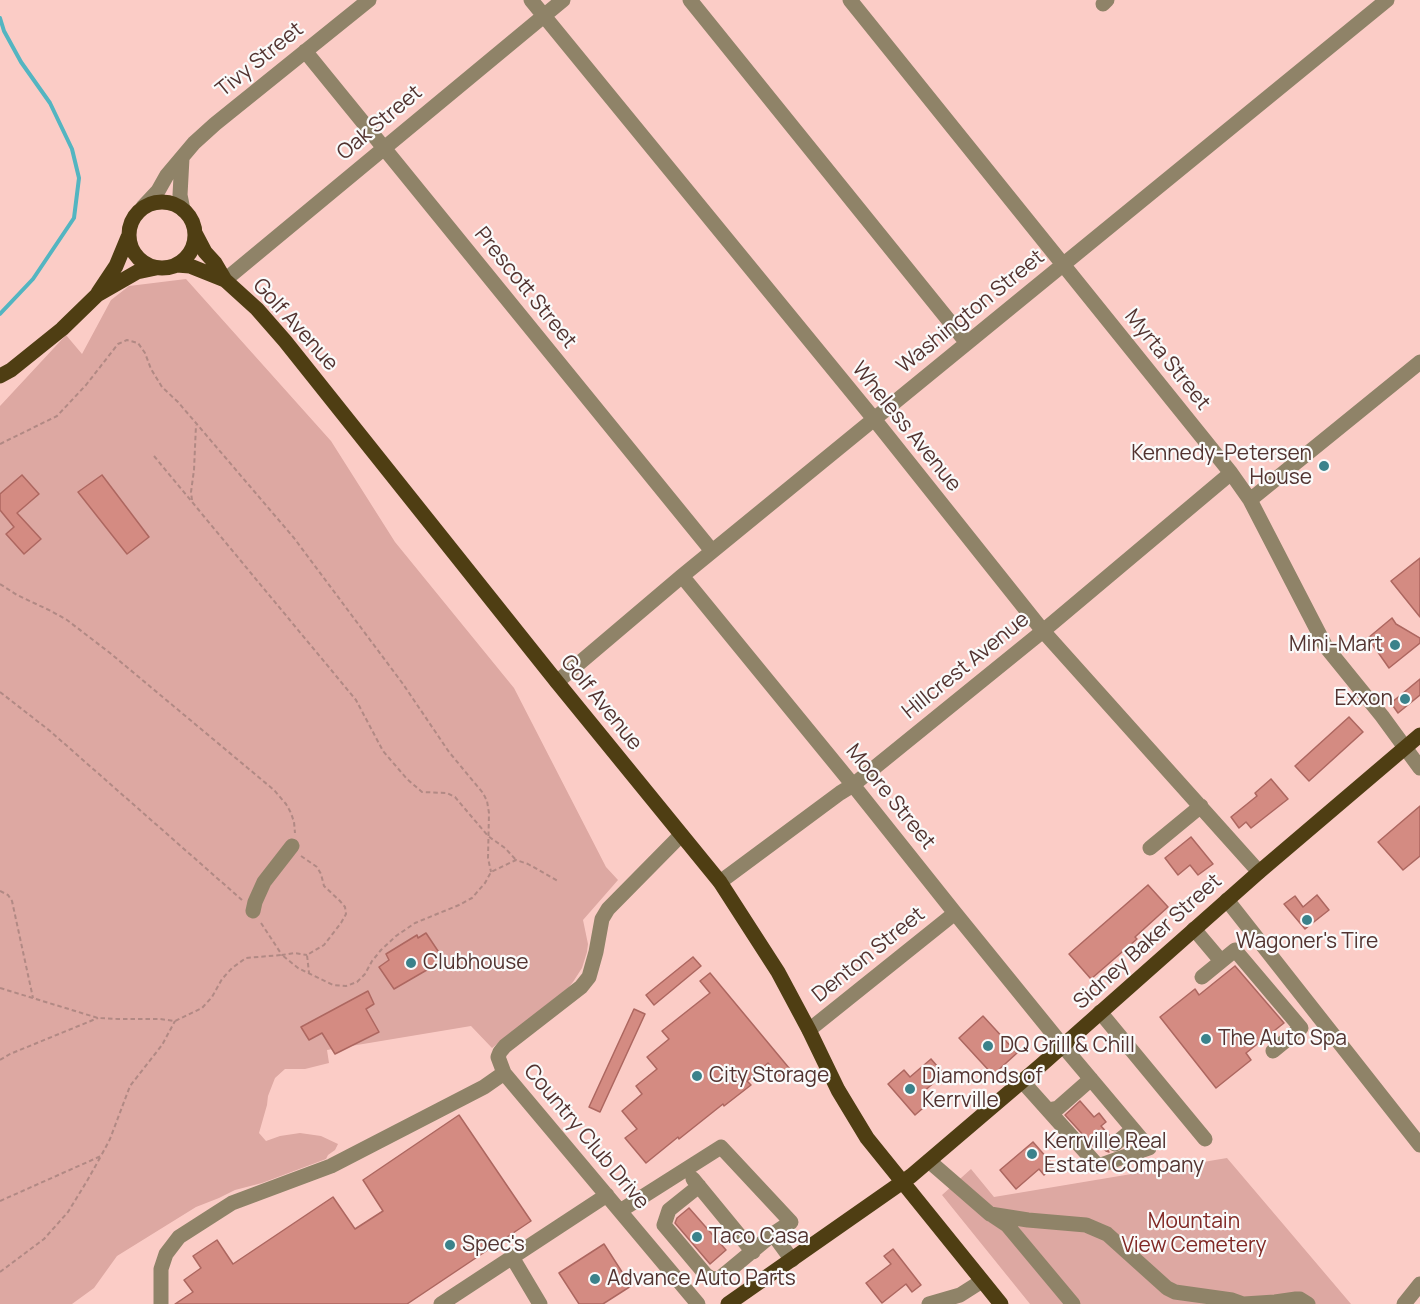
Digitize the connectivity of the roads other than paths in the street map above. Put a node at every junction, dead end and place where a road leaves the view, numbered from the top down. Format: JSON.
{"nodes":[{"id":1,"x":369,"y":0,"type":"edge"},
{"id":2,"x":531,"y":0,"type":"edge"},
{"id":3,"x":563,"y":0,"type":"edge"},
{"id":4,"x":690,"y":0,"type":"edge"},
{"id":5,"x":850,"y":0,"type":"edge"},
{"id":6,"x":1387,"y":0,"type":"edge"},
{"id":7,"x":544,"y":16,"type":"junction"},
{"id":8,"x":305,"y":51,"type":"junction"},
{"id":9,"x":383,"y":148,"type":"junction"},
{"id":10,"x":182,"y":158,"type":"junction"},
{"id":11,"x":143,"y":207,"type":"junction"},
{"id":12,"x":183,"y":210,"type":"junction"},
{"id":13,"x":195,"y":233,"type":"junction"},
{"id":14,"x":129,"y":237,"type":"junction"},
{"id":15,"x":1063,"y":264,"type":"junction"},
{"id":16,"x":177,"y":265,"type":"junction"},
{"id":17,"x":156,"y":268,"type":"junction"},
{"id":18,"x":225,"y":280,"type":"junction"},
{"id":19,"x":97,"y":296,"type":"junction"},
{"id":20,"x":967,"y":343,"type":"junction"},
{"id":21,"x":1420,"y":362,"type":"edge"},
{"id":22,"x":0,"y":376,"type":"edge"},
{"id":23,"x":874,"y":419,"type":"junction"},
{"id":24,"x":1231,"y":473,"type":"junction"},
{"id":25,"x":1250,"y":501,"type":"junction"},
{"id":26,"x":712,"y":551,"type":"junction"},
{"id":27,"x":682,"y":576,"type":"junction"},
{"id":28,"x":1043,"y":631,"type":"junction"},
{"id":29,"x":557,"y":682,"type":"junction"},
{"id":30,"x":1420,"y":735,"type":"edge"},
{"id":31,"x":1405,"y":748,"type":"junction"},
{"id":32,"x":1420,"y":768,"type":"edge"},
{"id":33,"x":854,"y":785,"type":"junction"},
{"id":34,"x":1201,"y":806,"type":"junction"},
{"id":35,"x":681,"y":835,"type":"junction"},
{"id":36,"x":292,"y":846,"type":"road end"},
{"id":37,"x":1150,"y":848,"type":"dead end"},
{"id":38,"x":1259,"y":872,"type":"junction"},
{"id":39,"x":720,"y":882,"type":"junction"},
{"id":40,"x":1227,"y":900,"type":"junction"},
{"id":41,"x":253,"y":911,"type":"road end"},
{"id":42,"x":955,"y":913,"type":"junction"},
{"id":43,"x":1194,"y":929,"type":"junction"},
{"id":44,"x":1221,"y":961,"type":"junction"},
{"id":45,"x":1279,"y":966,"type":"junction"},
{"id":46,"x":1202,"y":977,"type":"dead end"},
{"id":47,"x":1261,"y":981,"type":"junction"},
{"id":48,"x":1101,"y":1012,"type":"junction"},
{"id":49,"x":809,"y":1030,"type":"junction"},
{"id":50,"x":1063,"y":1046,"type":"junction"},
{"id":51,"x":1273,"y":1051,"type":"dead end"},
{"id":52,"x":504,"y":1073,"type":"junction"},
{"id":53,"x":1091,"y":1079,"type":"junction"},
{"id":54,"x":1022,"y":1082,"type":"junction"},
{"id":55,"x":1048,"y":1110,"type":"junction"},
{"id":56,"x":1133,"y":1129,"type":"junction"},
{"id":57,"x":1205,"y":1139,"type":"dead end"},
{"id":58,"x":1420,"y":1145,"type":"edge"},
{"id":59,"x":929,"y":1161,"type":"junction"},
{"id":60,"x":1094,"y":1161,"type":"junction"},
{"id":61,"x":686,"y":1170,"type":"junction"},
{"id":62,"x":902,"y":1182,"type":"junction"},
{"id":63,"x":699,"y":1186,"type":"junction"},
{"id":64,"x":607,"y":1195,"type":"junction"},
{"id":65,"x":620,"y":1211,"type":"junction"},
{"id":66,"x":990,"y":1214,"type":"junction"},
{"id":67,"x":773,"y":1234,"type":"junction"},
{"id":68,"x":753,"y":1252,"type":"junction"},
{"id":69,"x":512,"y":1257,"type":"junction"},
{"id":70,"x":792,"y":1260,"type":"junction"},
{"id":71,"x":695,"y":1262,"type":"junction"},
{"id":72,"x":676,"y":1278,"type":"junction"},
{"id":73,"x":982,"y":1281,"type":"junction"},
{"id":74,"x":1420,"y":1284,"type":"edge"},
{"id":75,"x":161,"y":1304,"type":"edge"},
{"id":76,"x":441,"y":1304,"type":"edge"},
{"id":77,"x":540,"y":1304,"type":"edge"},
{"id":78,"x":698,"y":1304,"type":"edge"},
{"id":79,"x":728,"y":1304,"type":"edge"},
{"id":80,"x":929,"y":1304,"type":"edge"},
{"id":81,"x":1001,"y":1304,"type":"edge"},
{"id":82,"x":1073,"y":1304,"type":"edge"},
{"id":83,"x":1243,"y":1304,"type":"edge"},
{"id":84,"x":1308,"y":1304,"type":"edge"},
{"id":85,"x":1404,"y":1304,"type":"edge"}],
"edges":[{"from":1,"to":8,"type":"street","name":"Tivy Street"},
{"from":2,"to":7,"type":"street","name":"Wheless Avenue"},
{"from":3,"to":7,"type":"street","name":"Oak Street"},
{"from":4,"to":20,"type":"street"},
{"from":5,"to":15,"type":"street","name":"Myrta Street"},
{"from":6,"to":15,"type":"street","name":"Washington Street"},
{"from":7,"to":9,"type":"street","name":"Oak Street"},
{"from":7,"to":23,"type":"street","name":"Wheless Avenue"},
{"from":8,"to":9,"type":"street","name":"Prescott Street"},
{"from":8,"to":10,"type":"street","name":"Tivy Street"},
{"from":9,"to":18,"type":"street","name":"Oak Street"},
{"from":9,"to":26,"type":"street","name":"Prescott Street"},
{"from":10,"to":11,"type":"street","name":"Tivy Street"},
{"from":10,"to":12,"type":"street"},
{"from":11,"to":12,"type":"main road"},
{"from":11,"to":14,"type":"main road"},
{"from":12,"to":13,"type":"main road"},
{"from":13,"to":16,"type":"main road"},
{"from":13,"to":18,"type":"main road","name":"Golf Avenue"},
{"from":14,"to":17,"type":"main road"},
{"from":14,"to":19,"type":"main road"},
{"from":15,"to":20,"type":"street","name":"Washington Street"},
{"from":15,"to":24,"type":"street","name":"Myrta Street"},
{"from":16,"to":17,"type":"main road"},
{"from":16,"to":18,"type":"main road","name":"Golf Avenue"},
{"from":17,"to":19,"type":"main road"},
{"from":18,"to":29,"type":"main road","name":"Golf Avenue"},
{"from":19,"to":22,"type":"main road"},
{"from":20,"to":23,"type":"street","name":"Washington Street"},
{"from":21,"to":25,"type":"street"},
{"from":23,"to":26,"type":"street","name":"Washington Street"},
{"from":23,"to":28,"type":"street","name":"Wheless Avenue"},
{"from":24,"to":25,"type":"street","name":"Myrta Street"},
{"from":24,"to":28,"type":"street","name":"Hillcrest Avenue"},
{"from":25,"to":31,"type":"street","name":"Myrta Street"},
{"from":26,"to":27,"type":"street","name":"Washington Street"},
{"from":27,"to":29,"type":"street","name":"Washington Street"},
{"from":27,"to":33,"type":"street","name":"Moore Street"},
{"from":28,"to":33,"type":"street","name":"Hillcrest Avenue"},
{"from":28,"to":34,"type":"street","name":"Wheless Avenue"},
{"from":29,"to":35,"type":"main road","name":"Golf Avenue"},
{"from":30,"to":31,"type":"main road","name":"Sidney Baker Street"},
{"from":31,"to":32,"type":"street","name":"Myrta Street"},
{"from":31,"to":38,"type":"main road","name":"Sidney Baker Street"},
{"from":33,"to":39,"type":"street","name":"Hillcrest Avenue"},
{"from":33,"to":42,"type":"street","name":"Moore Street"},
{"from":34,"to":37,"type":"street"},
{"from":34,"to":38,"type":"street","name":"Wheless Avenue"},
{"from":35,"to":39,"type":"main road","name":"Golf Avenue"},
{"from":35,"to":52,"type":"street","name":"Country Club Drive"},
{"from":36,"to":41,"type":"street"},
{"from":38,"to":40,"type":"main road","name":"Sidney Baker Street"},
{"from":39,"to":49,"type":"main road","name":"Golf Avenue"},
{"from":40,"to":43,"type":"main road","name":"Sidney Baker Street"},
{"from":40,"to":45,"type":"street"},
{"from":42,"to":49,"type":"street","name":"Denton Street"},
{"from":42,"to":50,"type":"street","name":"Moore Street"},
{"from":43,"to":44,"type":"street"},
{"from":43,"to":48,"type":"main road","name":"Sidney Baker Street"},
{"from":44,"to":46,"type":"street"},
{"from":44,"to":47,"type":"street"},
{"from":45,"to":47,"type":"street"},
{"from":45,"to":58,"type":"street"},
{"from":47,"to":51,"type":"street"},
{"from":48,"to":50,"type":"main road","name":"Sidney Baker Street"},
{"from":48,"to":57,"type":"street"},
{"from":49,"to":62,"type":"main road","name":"Golf Avenue"},
{"from":50,"to":53,"type":"street","name":"Moore Street"},
{"from":50,"to":54,"type":"main road","name":"Sidney Baker Street"},
{"from":52,"to":64,"type":"street","name":"Country Club Drive"},
{"from":52,"to":75,"type":"street"},
{"from":53,"to":55,"type":"street"},
{"from":53,"to":56,"type":"street","name":"Moore Street"},
{"from":54,"to":55,"type":"street"},
{"from":54,"to":59,"type":"main road","name":"Sidney Baker Street"},
{"from":55,"to":60,"type":"street"},
{"from":56,"to":60,"type":"street"},
{"from":56,"to":60,"type":"street","name":"Moore Street"},
{"from":59,"to":62,"type":"main road","name":"Sidney Baker Street"},
{"from":59,"to":66,"type":"street"},
{"from":61,"to":63,"type":"street"},
{"from":61,"to":65,"type":"street"},
{"from":61,"to":67,"type":"street"},
{"from":62,"to":70,"type":"main road","name":"Sidney Baker Street"},
{"from":62,"to":73,"type":"main road","name":"Golf Avenue"},
{"from":63,"to":68,"type":"street"},
{"from":63,"to":71,"type":"street"},
{"from":64,"to":65,"type":"street","name":"Country Club Drive"},
{"from":64,"to":69,"type":"street"},
{"from":65,"to":72,"type":"street","name":"Country Club Drive"},
{"from":66,"to":82,"type":"street"},
{"from":66,"to":83,"type":"street"},
{"from":67,"to":68,"type":"street"},
{"from":67,"to":70,"type":"street"},
{"from":68,"to":71,"type":"street"},
{"from":69,"to":76,"type":"street"},
{"from":69,"to":77,"type":"street"},
{"from":70,"to":79,"type":"main road","name":"Sidney Baker Street"},
{"from":71,"to":72,"type":"street"},
{"from":72,"to":78,"type":"street","name":"Country Club Drive"},
{"from":73,"to":80,"type":"street"},
{"from":73,"to":81,"type":"main road","name":"Golf Avenue"},
{"from":74,"to":85,"type":"street"},
{"from":83,"to":84,"type":"street"}]}
